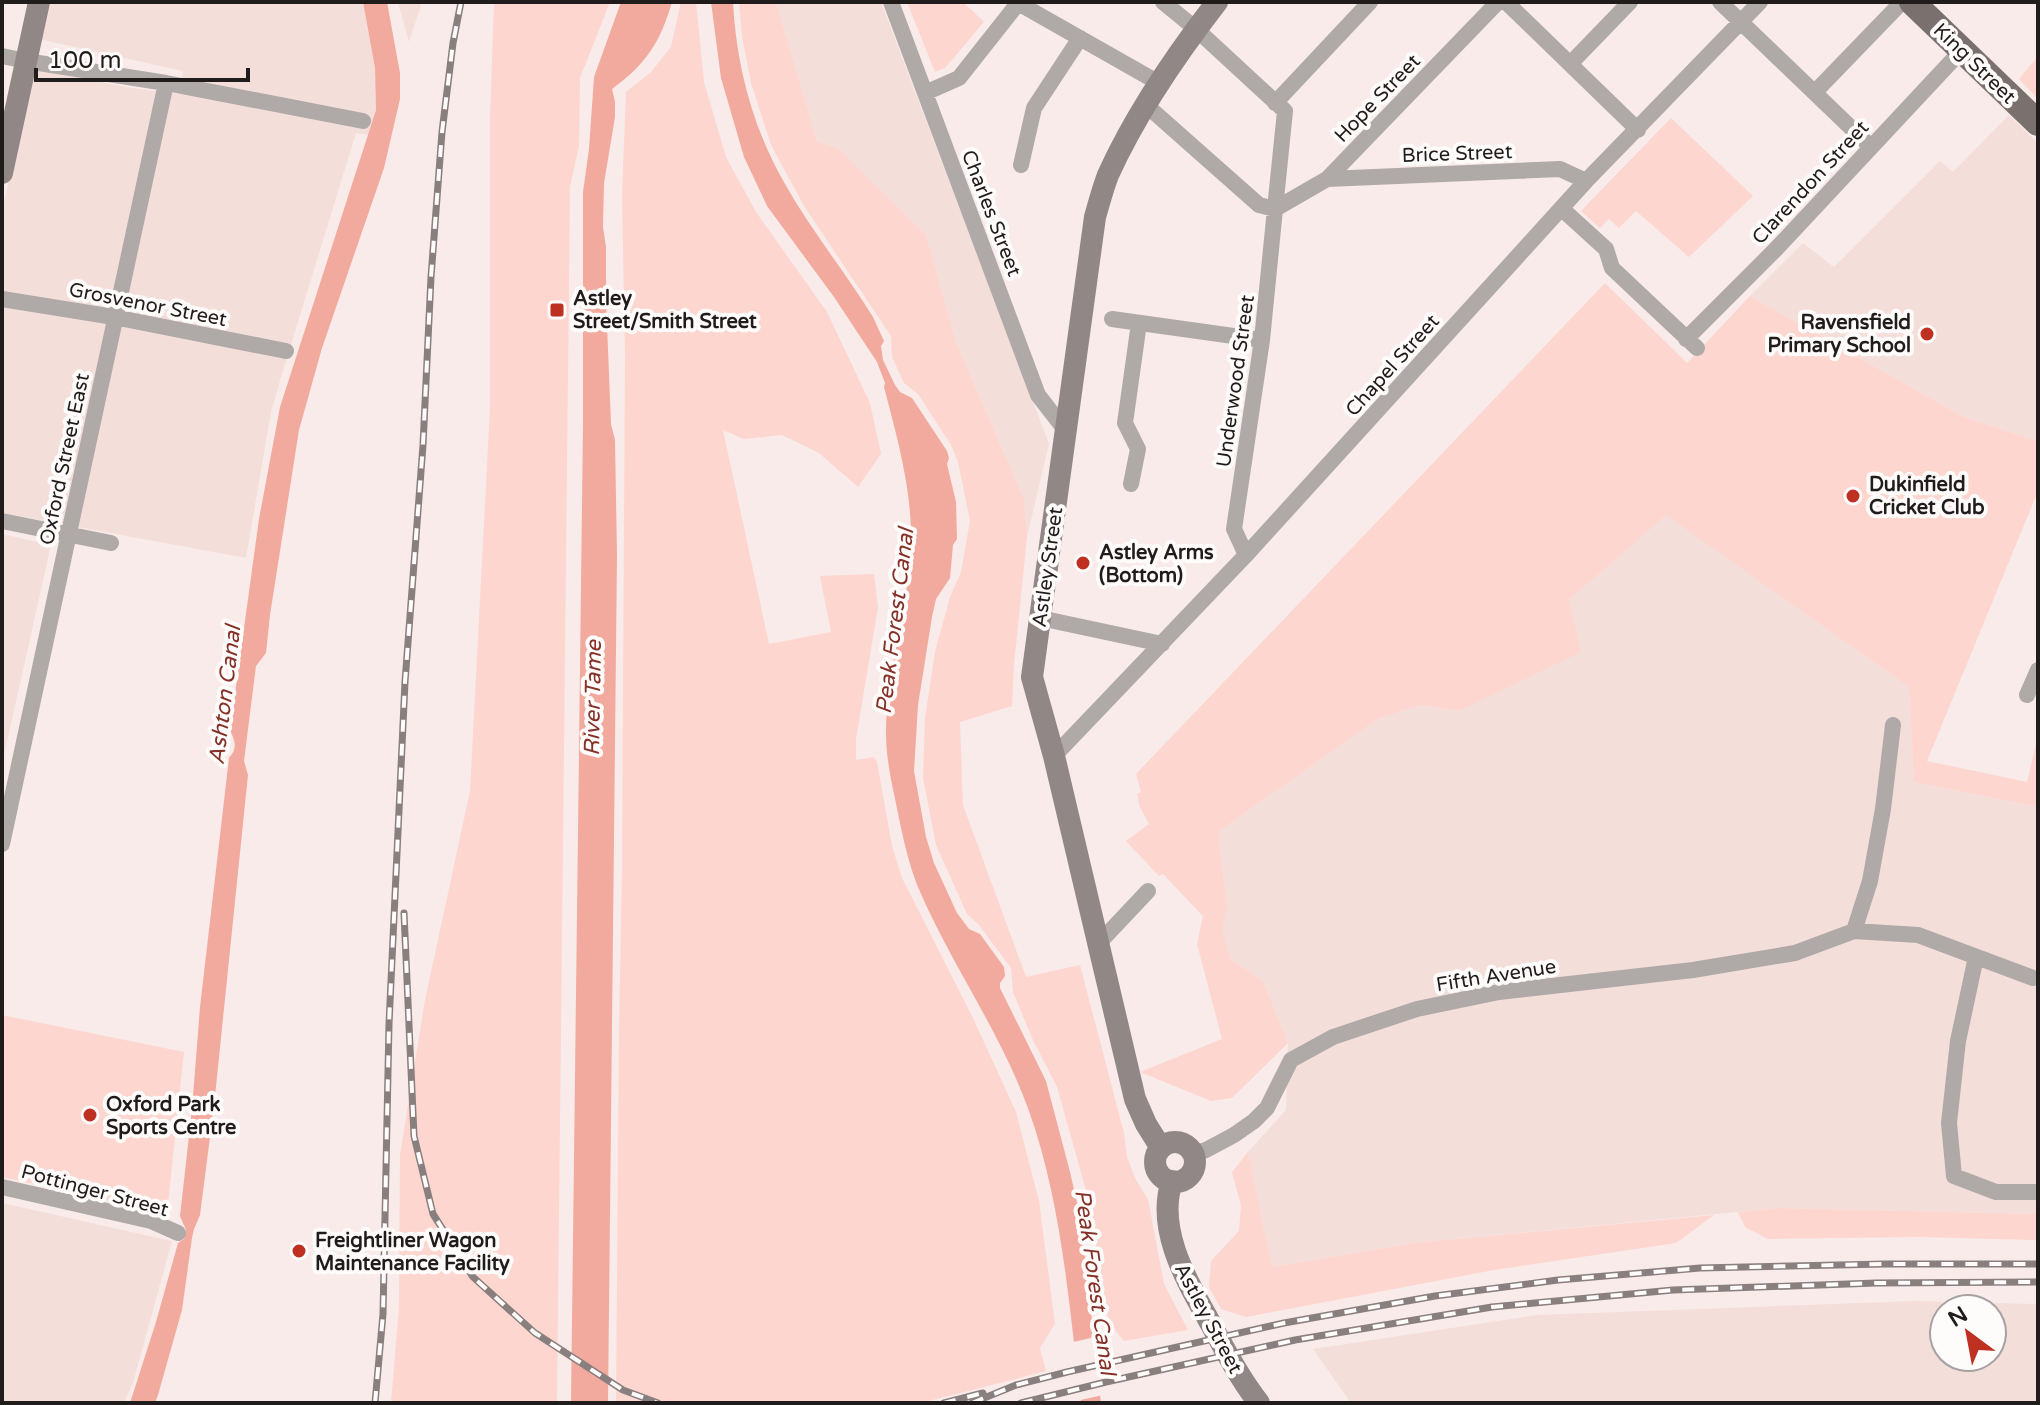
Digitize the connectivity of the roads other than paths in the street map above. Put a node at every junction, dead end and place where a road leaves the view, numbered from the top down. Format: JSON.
{"nodes":[{"id":1,"x":39,"y":2,"type":"edge"},
{"id":2,"x":891,"y":2,"type":"edge"},
{"id":3,"x":1018,"y":2,"type":"edge"},
{"id":4,"x":1163,"y":2,"type":"edge"},
{"id":5,"x":1217,"y":2,"type":"edge"},
{"id":6,"x":1370,"y":2,"type":"edge"},
{"id":7,"x":1498,"y":2,"type":"edge"},
{"id":8,"x":1506,"y":2,"type":"edge"},
{"id":9,"x":1630,"y":2,"type":"edge"},
{"id":10,"x":1720,"y":2,"type":"edge"},
{"id":11,"x":1760,"y":2,"type":"edge"},
{"id":12,"x":1902,"y":2,"type":"edge"},
{"id":13,"x":1912,"y":2,"type":"edge"},
{"id":14,"x":1741,"y":22,"type":"junction"},
{"id":15,"x":1196,"y":29,"type":"junction"},
{"id":16,"x":1080,"y":38,"type":"junction"},
{"id":17,"x":1962,"y":50,"type":"junction"},
{"id":18,"x":2,"y":56,"type":"edge"},
{"id":19,"x":26,"y":61,"type":"junction"},
{"id":20,"x":1570,"y":64,"type":"junction"},
{"id":21,"x":166,"y":83,"type":"junction"},
{"id":22,"x":1159,"y":83,"type":"junction"},
{"id":23,"x":1815,"y":92,"type":"junction"},
{"id":24,"x":925,"y":93,"type":"junction"},
{"id":25,"x":1275,"y":103,"type":"junction"},
{"id":26,"x":1146,"y":105,"type":"junction"},
{"id":27,"x":363,"y":121,"type":"dead end"},
{"id":28,"x":2038,"y":123,"type":"edge"},
{"id":29,"x":1638,"y":130,"type":"junction"},
{"id":30,"x":1871,"y":147,"type":"junction"},
{"id":31,"x":1021,"y":165,"type":"dead end"},
{"id":32,"x":2,"y":173,"type":"edge"},
{"id":33,"x":1327,"y":179,"type":"junction"},
{"id":34,"x":1586,"y":181,"type":"junction"},
{"id":35,"x":1275,"y":209,"type":"junction"},
{"id":36,"x":1562,"y":209,"type":"junction"},
{"id":37,"x":2,"y":299,"type":"edge"},
{"id":38,"x":114,"y":317,"type":"junction"},
{"id":39,"x":1112,"y":319,"type":"dead end"},
{"id":40,"x":1139,"y":323,"type":"junction"},
{"id":41,"x":1262,"y":340,"type":"junction"},
{"id":42,"x":286,"y":351,"type":"dead end"},
{"id":43,"x":1066,"y":431,"type":"junction"},
{"id":44,"x":1131,"y":484,"type":"dead end"},
{"id":45,"x":2,"y":521,"type":"edge"},
{"id":46,"x":69,"y":536,"type":"junction"},
{"id":47,"x":111,"y":543,"type":"dead end"},
{"id":48,"x":1246,"y":555,"type":"junction"},
{"id":49,"x":1040,"y":618,"type":"junction"},
{"id":50,"x":1162,"y":644,"type":"junction"},
{"id":51,"x":2038,"y":670,"type":"edge"},
{"id":52,"x":2027,"y":695,"type":"dead end"},
{"id":53,"x":1893,"y":725,"type":"dead end"},
{"id":54,"x":1054,"y":756,"type":"junction"},
{"id":55,"x":2,"y":844,"type":"edge"},
{"id":56,"x":1148,"y":891,"type":"dead end"},
{"id":57,"x":1854,"y":931,"type":"junction"},
{"id":58,"x":1098,"y":944,"type":"junction"},
{"id":59,"x":1976,"y":957,"type":"junction"},
{"id":60,"x":2033,"y":978,"type":"dead end"},
{"id":61,"x":1161,"y":1148,"type":"junction"},
{"id":62,"x":1193,"y":1154,"type":"junction"},
{"id":63,"x":1172,"y":1181,"type":"junction"},
{"id":64,"x":2,"y":1187,"type":"edge"},
{"id":65,"x":2038,"y":1192,"type":"edge"},
{"id":66,"x":178,"y":1233,"type":"dead end"},
{"id":67,"x":1259,"y":1403,"type":"edge"}],
"edges":[{"from":1,"to":19,"type":"main road"},
{"from":2,"to":24,"type":"street","name":"Charles Street"},
{"from":3,"to":16,"type":"street"},
{"from":3,"to":24,"type":"street"},
{"from":4,"to":15,"type":"street"},
{"from":5,"to":15,"type":"main road","name":"Astley Street"},
{"from":6,"to":25,"type":"street"},
{"from":7,"to":33,"type":"street","name":"Hope Street"},
{"from":8,"to":20,"type":"street"},
{"from":9,"to":20,"type":"street"},
{"from":10,"to":14,"type":"street"},
{"from":11,"to":14,"type":"street","name":"Chapel Street"},
{"from":12,"to":23,"type":"street"},
{"from":13,"to":17,"type":"main road","name":"King Street"},
{"from":14,"to":23,"type":"street"},
{"from":14,"to":29,"type":"street","name":"Chapel Street"},
{"from":15,"to":22,"type":"main road","name":"Astley Street"},
{"from":15,"to":25,"type":"street"},
{"from":16,"to":22,"type":"street"},
{"from":16,"to":31,"type":"street"},
{"from":17,"to":28,"type":"main road","name":"King Street"},
{"from":17,"to":30,"type":"street","name":"Clarendon Street"},
{"from":18,"to":19,"type":"street"},
{"from":19,"to":21,"type":"street"},
{"from":19,"to":32,"type":"main road"},
{"from":20,"to":29,"type":"street"},
{"from":21,"to":27,"type":"street"},
{"from":21,"to":38,"type":"street","name":"Oxford Street East"},
{"from":22,"to":26,"type":"main road","name":"Astley Street"},
{"from":23,"to":30,"type":"street"},
{"from":24,"to":43,"type":"street","name":"Charles Street"},
{"from":25,"to":35,"type":"street","name":"Underwood Street"},
{"from":26,"to":35,"type":"street"},
{"from":26,"to":43,"type":"main road","name":"Astley Street"},
{"from":29,"to":34,"type":"street","name":"Chapel Street"},
{"from":30,"to":36,"type":"street","name":"Clarendon Street"},
{"from":33,"to":34,"type":"street","name":"Brice Street"},
{"from":33,"to":35,"type":"street","name":"Hope Street"},
{"from":34,"to":36,"type":"street","name":"Chapel Street"},
{"from":35,"to":41,"type":"street","name":"Underwood Street"},
{"from":36,"to":48,"type":"street","name":"Chapel Street"},
{"from":37,"to":38,"type":"street","name":"Grosvenor Street"},
{"from":38,"to":42,"type":"street","name":"Grosvenor Street"},
{"from":38,"to":46,"type":"street","name":"Oxford Street East"},
{"from":39,"to":40,"type":"street"},
{"from":40,"to":41,"type":"street"},
{"from":40,"to":44,"type":"street"},
{"from":41,"to":48,"type":"street","name":"Underwood Street"},
{"from":43,"to":49,"type":"main road","name":"Astley Street"},
{"from":45,"to":46,"type":"street"},
{"from":46,"to":47,"type":"street"},
{"from":46,"to":55,"type":"street","name":"Oxford Street East"},
{"from":48,"to":50,"type":"street","name":"Chapel Street"},
{"from":49,"to":50,"type":"street"},
{"from":49,"to":54,"type":"main road","name":"Astley Street"},
{"from":50,"to":54,"type":"street","name":"Chapel Street"},
{"from":51,"to":52,"type":"street"},
{"from":53,"to":57,"type":"street"},
{"from":54,"to":58,"type":"main road","name":"Astley Street"},
{"from":56,"to":58,"type":"street"},
{"from":57,"to":59,"type":"street"},
{"from":57,"to":62,"type":"street","name":"Fifth Avenue"},
{"from":58,"to":61,"type":"main road","name":"Astley Street"},
{"from":59,"to":60,"type":"street"},
{"from":59,"to":65,"type":"street"},
{"from":61,"to":62,"type":"main road"},
{"from":61,"to":63,"type":"main road"},
{"from":62,"to":63,"type":"main road"},
{"from":63,"to":67,"type":"main road","name":"Astley Street"},
{"from":64,"to":66,"type":"street","name":"Pottinger Street"}]}
